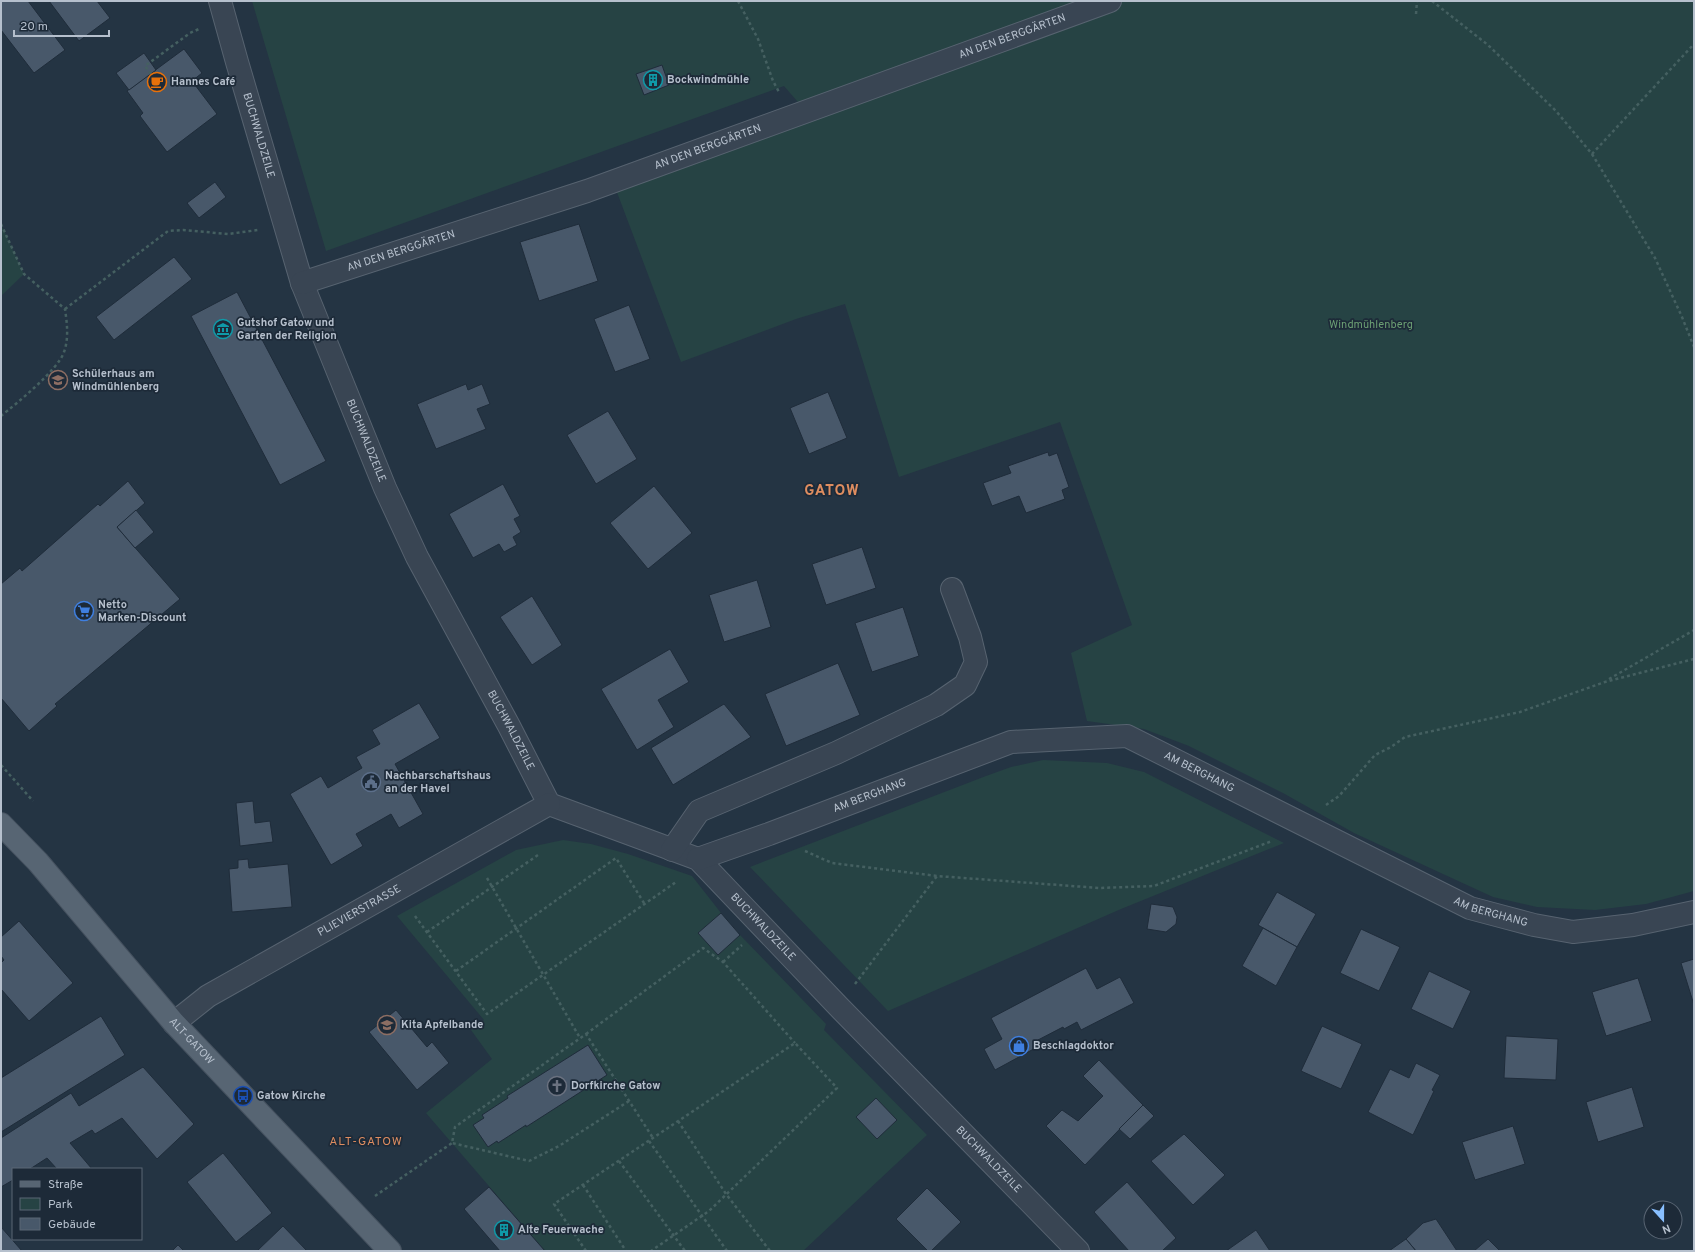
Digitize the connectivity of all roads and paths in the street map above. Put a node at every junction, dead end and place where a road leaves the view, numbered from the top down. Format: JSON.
{"nodes":[{"id":1,"x":738,"y":1,"type":"edge"},
{"id":2,"x":1110,"y":1,"type":"edge"},
{"id":3,"x":1417,"y":1,"type":"edge"},
{"id":4,"x":1432,"y":1,"type":"edge"},
{"id":5,"x":223,"y":11,"type":"edge"},
{"id":6,"x":1416,"y":14,"type":"dead end"},
{"id":7,"x":1694,"y":44,"type":"edge"},
{"id":8,"x":151,"y":74,"type":"dead end"},
{"id":9,"x":792,"y":117,"type":"junction"},
{"id":10,"x":1592,"y":154,"type":"junction"},
{"id":11,"x":1,"y":224,"type":"edge"},
{"id":12,"x":285,"y":227,"type":"junction"},
{"id":13,"x":302,"y":283,"type":"junction"},
{"id":14,"x":65,"y":309,"type":"junction"},
{"id":15,"x":1694,"y":347,"type":"edge"},
{"id":16,"x":1,"y":416,"type":"edge"},
{"id":17,"x":952,"y":589,"type":"dead end"},
{"id":18,"x":1694,"y":630,"type":"edge"},
{"id":19,"x":1694,"y":659,"type":"edge"},
{"id":20,"x":1605,"y":682,"type":"junction"},
{"id":21,"x":1,"y":765,"type":"edge"},
{"id":22,"x":33,"y":801,"type":"dead end"},
{"id":23,"x":549,"y":804,"type":"junction"},
{"id":24,"x":1,"y":824,"type":"edge"},
{"id":25,"x":1299,"y":824,"type":"junction"},
{"id":26,"x":769,"y":834,"type":"junction"},
{"id":27,"x":672,"y":850,"type":"junction"},
{"id":28,"x":538,"y":855,"type":"dead end"},
{"id":29,"x":698,"y":859,"type":"junction"},
{"id":30,"x":938,"y":876,"type":"junction"},
{"id":31,"x":487,"y":878,"type":"dead end"},
{"id":32,"x":676,"y":882,"type":"dead end"},
{"id":33,"x":492,"y":887,"type":"junction"},
{"id":34,"x":644,"y":903,"type":"junction"},
{"id":35,"x":1694,"y":912,"type":"edge"},
{"id":36,"x":415,"y":916,"type":"dead end"},
{"id":37,"x":516,"y":928,"type":"junction"},
{"id":38,"x":427,"y":932,"type":"junction"},
{"id":39,"x":456,"y":971,"type":"junction"},
{"id":40,"x":543,"y":974,"type":"junction"},
{"id":41,"x":838,"y":1006,"type":"junction"},
{"id":42,"x":174,"y":1023,"type":"junction"},
{"id":43,"x":586,"y":1034,"type":"junction"},
{"id":44,"x":580,"y":1038,"type":"junction"},
{"id":45,"x":796,"y":1043,"type":"junction"},
{"id":46,"x":629,"y":1101,"type":"junction"},
{"id":47,"x":678,"y":1121,"type":"junction"},
{"id":48,"x":653,"y":1138,"type":"junction"},
{"id":49,"x":649,"y":1141,"type":"junction"},
{"id":50,"x":452,"y":1143,"type":"junction"},
{"id":51,"x":619,"y":1161,"type":"junction"},
{"id":52,"x":583,"y":1185,"type":"junction"},
{"id":53,"x":726,"y":1194,"type":"junction"},
{"id":54,"x":375,"y":1196,"type":"dead end"},
{"id":55,"x":702,"y":1216,"type":"junction"},
{"id":56,"x":674,"y":1235,"type":"junction"},
{"id":57,"x":390,"y":1251,"type":"edge"},
{"id":58,"x":586,"y":1251,"type":"edge"},
{"id":59,"x":626,"y":1251,"type":"edge"},
{"id":60,"x":651,"y":1251,"type":"edge"},
{"id":61,"x":685,"y":1251,"type":"edge"},
{"id":62,"x":727,"y":1251,"type":"edge"},
{"id":63,"x":770,"y":1251,"type":"edge"},
{"id":64,"x":1078,"y":1251,"type":"edge"}],
"edges":[{"from":1,"to":9,"type":"path"},
{"from":2,"to":9,"type":"street","name":"AN DEN BERGGÄRTEN"},
{"from":3,"to":6,"type":"path"},
{"from":4,"to":10,"type":"path"},
{"from":5,"to":8,"type":"path"},
{"from":5,"to":12,"type":"street","name":"BUCHWALDZEILE"},
{"from":7,"to":10,"type":"path"},
{"from":9,"to":13,"type":"street","name":"AN DEN BERGGÄRTEN"},
{"from":10,"to":15,"type":"path"},
{"from":11,"to":14,"type":"path"},
{"from":12,"to":13,"type":"street","name":"BUCHWALDZEILE"},
{"from":12,"to":14,"type":"path"},
{"from":13,"to":23,"type":"street","name":"BUCHWALDZEILE"},
{"from":14,"to":16,"type":"path"},
{"from":17,"to":27,"type":"street"},
{"from":18,"to":20,"type":"path"},
{"from":19,"to":20,"type":"path"},
{"from":20,"to":25,"type":"path"},
{"from":21,"to":22,"type":"path"},
{"from":23,"to":27,"type":"street","name":"BUCHWALDZEILE"},
{"from":23,"to":42,"type":"street","name":"PLIEVIERSTRASSE"},
{"from":24,"to":42,"type":"main road","name":"ALT-GATOW"},
{"from":25,"to":26,"type":"street","name":"AM BERGHANG"},
{"from":25,"to":30,"type":"path"},
{"from":25,"to":35,"type":"street","name":"AM BERGHANG"},
{"from":26,"to":29,"type":"street","name":"AM BERGHANG"},
{"from":26,"to":30,"type":"path"},
{"from":27,"to":29,"type":"street","name":"BUCHWALDZEILE"},
{"from":28,"to":33,"type":"path"},
{"from":29,"to":41,"type":"street","name":"BUCHWALDZEILE"},
{"from":30,"to":41,"type":"path"},
{"from":31,"to":33,"type":"path"},
{"from":32,"to":34,"type":"path"},
{"from":33,"to":37,"type":"path"},
{"from":33,"to":38,"type":"path"},
{"from":34,"to":37,"type":"path"},
{"from":34,"to":40,"type":"path"},
{"from":36,"to":38,"type":"path"},
{"from":37,"to":39,"type":"path"},
{"from":37,"to":40,"type":"path"},
{"from":38,"to":39,"type":"path"},
{"from":39,"to":40,"type":"path"},
{"from":40,"to":44,"type":"path"},
{"from":41,"to":64,"type":"street","name":"BUCHWALDZEILE"},
{"from":42,"to":57,"type":"main road","name":"ALT-GATOW"},
{"from":43,"to":44,"type":"path"},
{"from":43,"to":45,"type":"path"},
{"from":43,"to":46,"type":"path"},
{"from":44,"to":50,"type":"path"},
{"from":45,"to":47,"type":"path"},
{"from":45,"to":53,"type":"path"},
{"from":46,"to":48,"type":"path"},
{"from":46,"to":50,"type":"path"},
{"from":47,"to":48,"type":"path"},
{"from":47,"to":53,"type":"path"},
{"from":48,"to":49,"type":"path"},
{"from":49,"to":51,"type":"path"},
{"from":49,"to":55,"type":"path"},
{"from":50,"to":54,"type":"path"},
{"from":51,"to":52,"type":"path"},
{"from":51,"to":56,"type":"path"},
{"from":52,"to":58,"type":"path"},
{"from":52,"to":59,"type":"path"},
{"from":53,"to":55,"type":"path"},
{"from":53,"to":63,"type":"path"},
{"from":55,"to":56,"type":"path"},
{"from":55,"to":62,"type":"path"},
{"from":56,"to":60,"type":"path"},
{"from":56,"to":61,"type":"path"}]}
